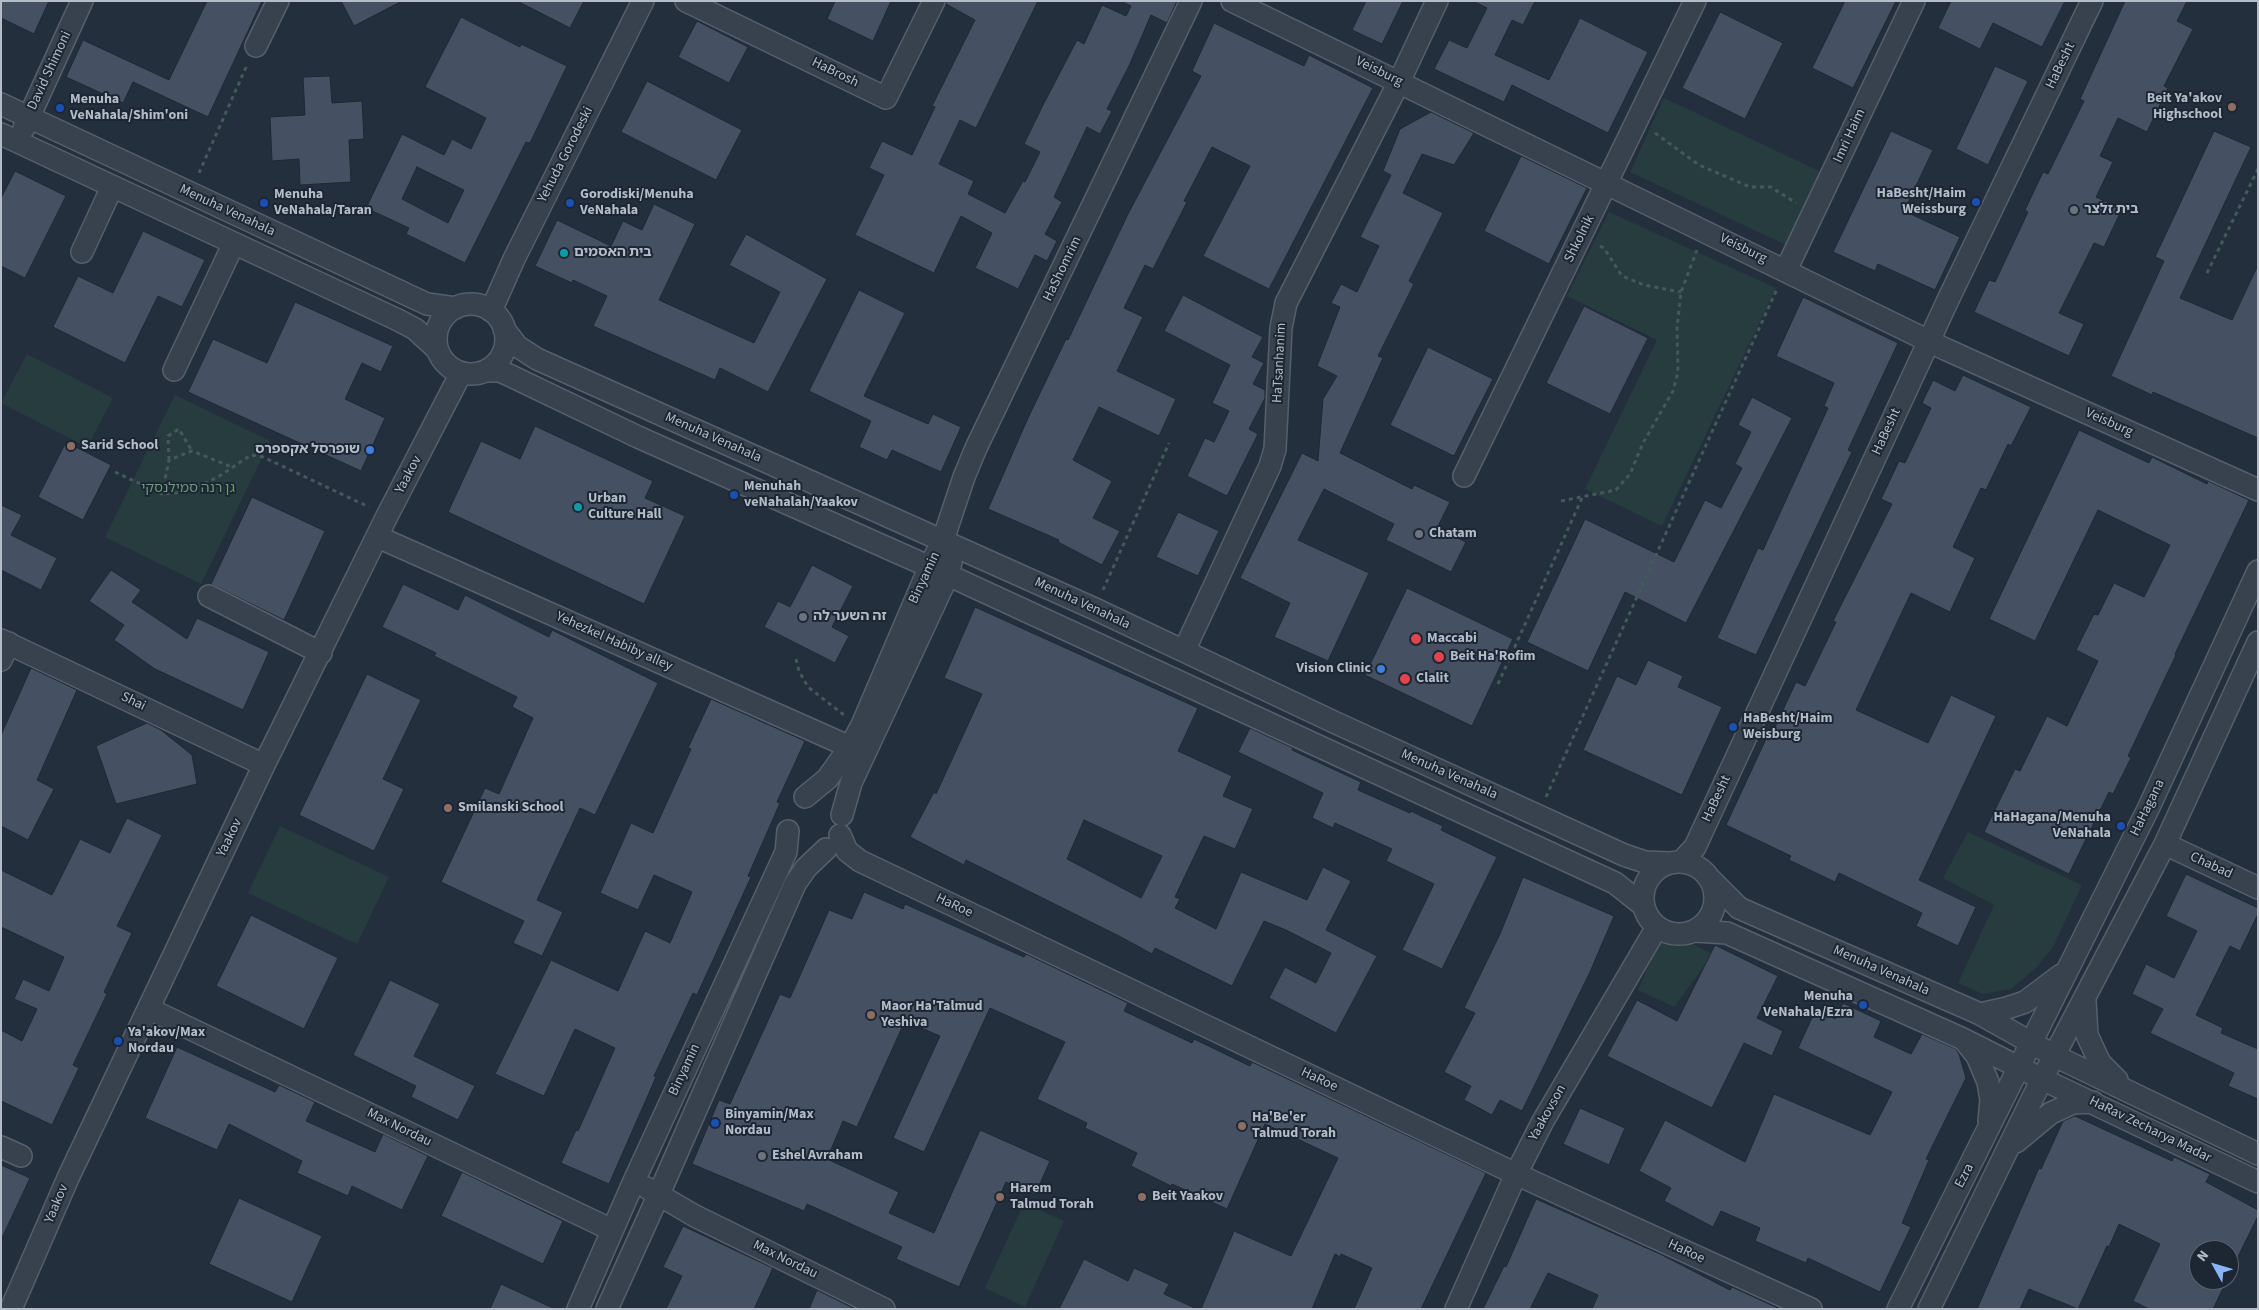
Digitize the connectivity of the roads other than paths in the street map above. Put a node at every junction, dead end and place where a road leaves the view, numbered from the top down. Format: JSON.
{"nodes":[{"id":1,"x":82,"y":1,"type":"edge"},
{"id":2,"x":278,"y":1,"type":"edge"},
{"id":3,"x":642,"y":1,"type":"edge"},
{"id":4,"x":686,"y":1,"type":"edge"},
{"id":5,"x":934,"y":1,"type":"edge"},
{"id":6,"x":1192,"y":1,"type":"edge"},
{"id":7,"x":1232,"y":1,"type":"edge"},
{"id":8,"x":1437,"y":1,"type":"edge"},
{"id":9,"x":1695,"y":1,"type":"edge"},
{"id":10,"x":1914,"y":1,"type":"edge"},
{"id":11,"x":2092,"y":1,"type":"edge"},
{"id":12,"x":256,"y":46,"type":"road end"},
{"id":13,"x":1400,"y":82,"type":"junction"},
{"id":14,"x":1,"y":104,"type":"edge"},
{"id":15,"x":30,"y":116,"type":"junction"},
{"id":16,"x":10,"y":138,"type":"edge"},
{"id":17,"x":1608,"y":183,"type":"junction"},
{"id":18,"x":112,"y":188,"type":"junction"},
{"id":19,"x":233,"y":245,"type":"junction"},
{"id":20,"x":82,"y":252,"type":"dead end"},
{"id":21,"x":1786,"y":270,"type":"junction"},
{"id":22,"x":456,"y":308,"type":"junction"},
{"id":23,"x":491,"y":311,"type":"junction"},
{"id":24,"x":504,"y":329,"type":"junction"},
{"id":25,"x":1929,"y":340,"type":"junction"},
{"id":26,"x":437,"y":349,"type":"junction"},
{"id":27,"x":174,"y":370,"type":"dead end"},
{"id":28,"x":485,"y":371,"type":"junction"},
{"id":29,"x":461,"y":373,"type":"junction"},
{"id":30,"x":1464,"y":476,"type":"dead end"},
{"id":31,"x":2258,"y":490,"type":"edge"},
{"id":32,"x":378,"y":537,"type":"junction"},
{"id":33,"x":943,"y":540,"type":"junction"},
{"id":34,"x":939,"y":570,"type":"junction"},
{"id":35,"x":2258,"y":571,"type":"edge"},
{"id":36,"x":209,"y":596,"type":"dead end"},
{"id":37,"x":2258,"y":642,"type":"edge"},
{"id":38,"x":4,"y":648,"type":"edge"},
{"id":39,"x":1184,"y":650,"type":"junction"},
{"id":40,"x":321,"y":653,"type":"junction"},
{"id":41,"x":850,"y":746,"type":"junction"},
{"id":42,"x":264,"y":765,"type":"junction"},
{"id":43,"x":793,"y":812,"type":"junction"},
{"id":44,"x":836,"y":833,"type":"junction"},
{"id":45,"x":2165,"y":844,"type":"junction"},
{"id":46,"x":1675,"y":862,"type":"junction"},
{"id":47,"x":1711,"y":880,"type":"junction"},
{"id":48,"x":2258,"y":888,"type":"edge"},
{"id":49,"x":1644,"y":906,"type":"junction"},
{"id":50,"x":1657,"y":927,"type":"junction"},
{"id":51,"x":1695,"y":931,"type":"junction"},
{"id":52,"x":2067,"y":970,"type":"junction"},
{"id":53,"x":2086,"y":998,"type":"junction"},
{"id":54,"x":149,"y":1008,"type":"junction"},
{"id":55,"x":1980,"y":1014,"type":"junction"},
{"id":56,"x":1963,"y":1039,"type":"junction"},
{"id":57,"x":2032,"y":1043,"type":"junction"},
{"id":58,"x":2055,"y":1056,"type":"junction"},
{"id":59,"x":2020,"y":1068,"type":"junction"},
{"id":60,"x":2042,"y":1079,"type":"junction"},
{"id":61,"x":2130,"y":1092,"type":"junction"},
{"id":62,"x":2093,"y":1102,"type":"junction"},
{"id":63,"x":1989,"y":1128,"type":"junction"},
{"id":64,"x":1,"y":1147,"type":"edge"},
{"id":65,"x":2005,"y":1153,"type":"junction"},
{"id":66,"x":2258,"y":1154,"type":"edge"},
{"id":67,"x":22,"y":1156,"type":"dead end"},
{"id":68,"x":1516,"y":1174,"type":"junction"},
{"id":69,"x":634,"y":1181,"type":"junction"},
{"id":70,"x":2258,"y":1182,"type":"edge"},
{"id":71,"x":659,"y":1194,"type":"junction"},
{"id":72,"x":612,"y":1230,"type":"junction"},
{"id":73,"x":625,"y":1269,"type":"junction"},
{"id":74,"x":11,"y":1309,"type":"edge"},
{"id":75,"x":578,"y":1309,"type":"edge"},
{"id":76,"x":606,"y":1309,"type":"edge"},
{"id":77,"x":884,"y":1309,"type":"edge"},
{"id":78,"x":1456,"y":1309,"type":"edge"},
{"id":79,"x":1811,"y":1309,"type":"edge"},
{"id":80,"x":1898,"y":1309,"type":"edge"},
{"id":81,"x":1929,"y":1309,"type":"edge"}],
"edges":[{"from":1,"to":15,"type":"street","name":"David Shimoni"},
{"from":2,"to":12,"type":"street"},
{"from":3,"to":23,"type":"street","name":"Yehuda Gorodeski"},
{"from":4,"to":5,"type":"street","name":"HaBrosh"},
{"from":6,"to":33,"type":"street","name":"HaShomrim"},
{"from":7,"to":13,"type":"street","name":"Veisburg"},
{"from":8,"to":13,"type":"street","name":"HaTsanhanim"},
{"from":9,"to":17,"type":"street","name":"Shkolnik"},
{"from":10,"to":21,"type":"street","name":"Imri Haim"},
{"from":11,"to":25,"type":"street","name":"HaBesht"},
{"from":13,"to":17,"type":"street","name":"Veisburg"},
{"from":13,"to":39,"type":"street","name":"HaTsanhanim"},
{"from":14,"to":15,"type":"street","name":"Menuha Venahala"},
{"from":15,"to":16,"type":"street","name":"David Shimoni"},
{"from":15,"to":22,"type":"street","name":"Menuha Venahala"},
{"from":16,"to":18,"type":"street","name":"Menuha Venahala"},
{"from":17,"to":21,"type":"street","name":"Veisburg"},
{"from":17,"to":30,"type":"street","name":"Shkolnik"},
{"from":18,"to":19,"type":"street","name":"Menuha Venahala"},
{"from":18,"to":20,"type":"street"},
{"from":19,"to":26,"type":"street","name":"Menuha Venahala"},
{"from":19,"to":27,"type":"street"},
{"from":21,"to":25,"type":"street","name":"Veisburg"},
{"from":22,"to":23,"type":"street"},
{"from":22,"to":26,"type":"street"},
{"from":23,"to":24,"type":"street"},
{"from":24,"to":28,"type":"street"},
{"from":24,"to":33,"type":"street","name":"Menuha Venahala"},
{"from":25,"to":31,"type":"street","name":"Veisburg"},
{"from":25,"to":46,"type":"street","name":"HaBesht"},
{"from":26,"to":29,"type":"street"},
{"from":28,"to":29,"type":"street"},
{"from":28,"to":34,"type":"street","name":"Menuha Venahala"},
{"from":29,"to":32,"type":"street","name":"Yaakov"},
{"from":32,"to":40,"type":"street","name":"Yaakov"},
{"from":32,"to":41,"type":"street","name":"Yehezkel Habiby alley"},
{"from":33,"to":34,"type":"street","name":"Binyamin"},
{"from":33,"to":39,"type":"street","name":"Menuha Venahala"},
{"from":34,"to":41,"type":"street","name":"Binyamin"},
{"from":34,"to":44,"type":"street","name":"Binyamin"},
{"from":34,"to":49,"type":"street","name":"Menuha Venahala"},
{"from":35,"to":52,"type":"street","name":"HaHagana"},
{"from":36,"to":40,"type":"street"},
{"from":37,"to":45,"type":"street"},
{"from":38,"to":42,"type":"street","name":"Shai"},
{"from":39,"to":46,"type":"street","name":"Menuha Venahala"},
{"from":40,"to":42,"type":"street","name":"Yaakov"},
{"from":41,"to":43,"type":"street","name":"Binyamin"},
{"from":42,"to":54,"type":"street","name":"Yaakov"},
{"from":43,"to":44,"type":"street"},
{"from":43,"to":44,"type":"street"},
{"from":43,"to":69,"type":"street","name":"Binyamin"},
{"from":44,"to":68,"type":"street","name":"HaRoe"},
{"from":44,"to":71,"type":"street","name":"Binyamin"},
{"from":45,"to":48,"type":"street","name":"Chabad"},
{"from":45,"to":53,"type":"street"},
{"from":46,"to":47,"type":"street"},
{"from":46,"to":49,"type":"street"},
{"from":47,"to":51,"type":"street"},
{"from":47,"to":55,"type":"street","name":"Menuha Venahala"},
{"from":49,"to":50,"type":"street"},
{"from":50,"to":51,"type":"street"},
{"from":50,"to":68,"type":"street","name":"Yaakovson"},
{"from":51,"to":56,"type":"street","name":"Menuha Venahala"},
{"from":52,"to":55,"type":"street"},
{"from":52,"to":57,"type":"street","name":"HaHagana"},
{"from":53,"to":58,"type":"street"},
{"from":53,"to":61,"type":"street"},
{"from":54,"to":72,"type":"street","name":"Max Nordau"},
{"from":54,"to":74,"type":"street","name":"Yaakov"},
{"from":55,"to":57,"type":"street","name":"Menuha Venahala"},
{"from":56,"to":59,"type":"street","name":"Menuha Venahala"},
{"from":56,"to":63,"type":"street"},
{"from":57,"to":58,"type":"street","name":"Menuha Venahala"},
{"from":57,"to":59,"type":"street","name":"Ezra"},
{"from":58,"to":60,"type":"street","name":"Ezra"},
{"from":58,"to":61,"type":"street","name":"HaRav Zecharya Madar"},
{"from":59,"to":60,"type":"street","name":"Menuha Venahala"},
{"from":59,"to":63,"type":"street","name":"Ezra"},
{"from":60,"to":62,"type":"street","name":"HaRav Zecharya Madar"},
{"from":60,"to":65,"type":"street","name":"Ezra"},
{"from":61,"to":66,"type":"street","name":"HaRav Zecharya Madar"},
{"from":62,"to":65,"type":"street"},
{"from":62,"to":70,"type":"street","name":"HaRav Zecharya Madar"},
{"from":63,"to":80,"type":"street","name":"Ezra"},
{"from":64,"to":67,"type":"street"},
{"from":65,"to":81,"type":"street","name":"Ezra"},
{"from":68,"to":78,"type":"street","name":"Yaakovson"},
{"from":68,"to":79,"type":"street","name":"HaRoe"},
{"from":69,"to":71,"type":"street","name":"Max Nordau"},
{"from":69,"to":72,"type":"street","name":"Binyamin"},
{"from":71,"to":73,"type":"street","name":"Binyamin"},
{"from":71,"to":77,"type":"street","name":"Max Nordau"},
{"from":72,"to":73,"type":"street"},
{"from":72,"to":75,"type":"street","name":"Binyamin"},
{"from":73,"to":76,"type":"street","name":"Binyamin"}]}
